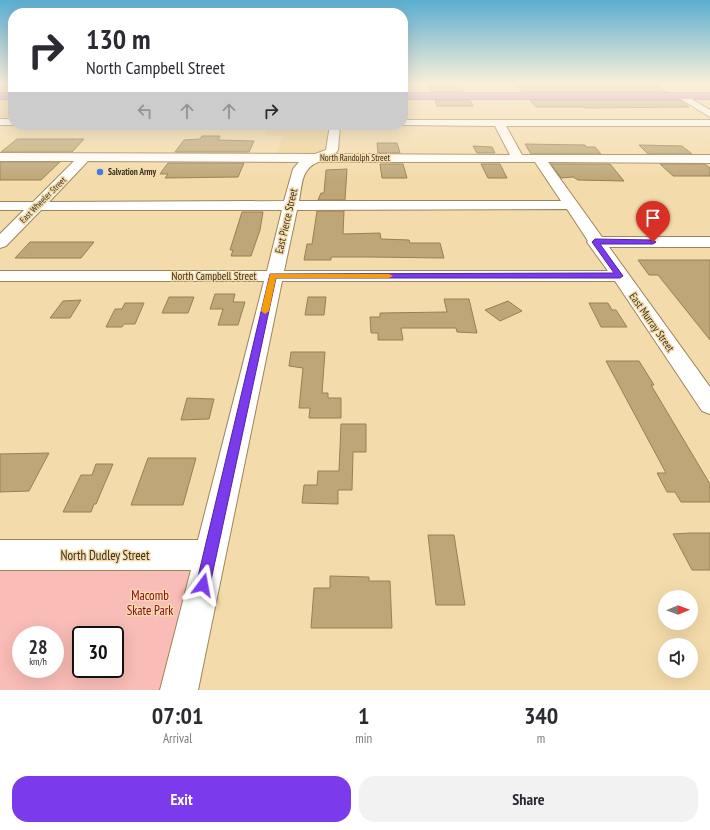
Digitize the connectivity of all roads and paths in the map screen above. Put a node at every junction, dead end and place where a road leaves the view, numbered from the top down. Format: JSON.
{"nodes":[{"id":1,"x":408,"y":123,"type":"edge"},
{"id":2,"x":710,"y":123,"type":"edge"},
{"id":3,"x":499,"y":124,"type":"junction"},
{"id":4,"x":334,"y":130,"type":"edge"},
{"id":5,"x":0,"y":157,"type":"edge"},
{"id":6,"x":85,"y":157,"type":"junction"},
{"id":7,"x":315,"y":158,"type":"junction"},
{"id":8,"x":518,"y":159,"type":"junction"},
{"id":9,"x":538,"y":159,"type":"junction"},
{"id":10,"x":710,"y":159,"type":"edge"},
{"id":11,"x":570,"y":205,"type":"junction"},
{"id":12,"x":0,"y":206,"type":"edge"},
{"id":13,"x":36,"y":206,"type":"junction"},
{"id":14,"x":290,"y":206,"type":"junction"},
{"id":15,"x":595,"y":242,"type":"junction"},
{"id":16,"x":710,"y":242,"type":"edge"},
{"id":17,"x":0,"y":243,"type":"edge"},
{"id":18,"x":0,"y":276,"type":"edge"},
{"id":19,"x":273,"y":276,"type":"junction"},
{"id":20,"x":620,"y":276,"type":"junction"},
{"id":21,"x":710,"y":405,"type":"edge"},
{"id":22,"x":210,"y":555,"type":"junction"},
{"id":23,"x":0,"y":556,"type":"edge"},
{"id":24,"x":179,"y":690,"type":"edge"}],
"edges":[{"from":1,"to":3,"type":"street"},
{"from":2,"to":3,"type":"street"},
{"from":3,"to":8,"type":"street"},
{"from":4,"to":7,"type":"street","name":"East Pierce Street"},
{"from":5,"to":6,"type":"street","name":"North Randolph Street"},
{"from":6,"to":7,"type":"street","name":"North Randolph Street"},
{"from":6,"to":13,"type":"street","name":"East Wheeler Street"},
{"from":7,"to":8,"type":"street","name":"North Randolph Street"},
{"from":7,"to":14,"type":"street","name":"East Pierce Street"},
{"from":8,"to":9,"type":"street","name":"North Randolph Street"},
{"from":9,"to":10,"type":"street","name":"North Randolph Street"},
{"from":9,"to":11,"type":"street","name":"East Murray Street"},
{"from":11,"to":14,"type":"street"},
{"from":11,"to":15,"type":"street","name":"East Murray Street"},
{"from":12,"to":13,"type":"street"},
{"from":13,"to":14,"type":"street"},
{"from":13,"to":17,"type":"street","name":"East Wheeler Street"},
{"from":14,"to":19,"type":"street","name":"East Pierce Street"},
{"from":15,"to":16,"type":"street"},
{"from":15,"to":20,"type":"street","name":"East Murray Street"},
{"from":18,"to":19,"type":"street","name":"North Campbell Street"},
{"from":19,"to":20,"type":"street","name":"North Campbell Street"},
{"from":19,"to":22,"type":"street","name":"East Pierce Street"},
{"from":20,"to":21,"type":"street","name":"East Murray Street"},
{"from":22,"to":23,"type":"street","name":"North Dudley Street"},
{"from":22,"to":24,"type":"street","name":"East Pierce Street"}]}
